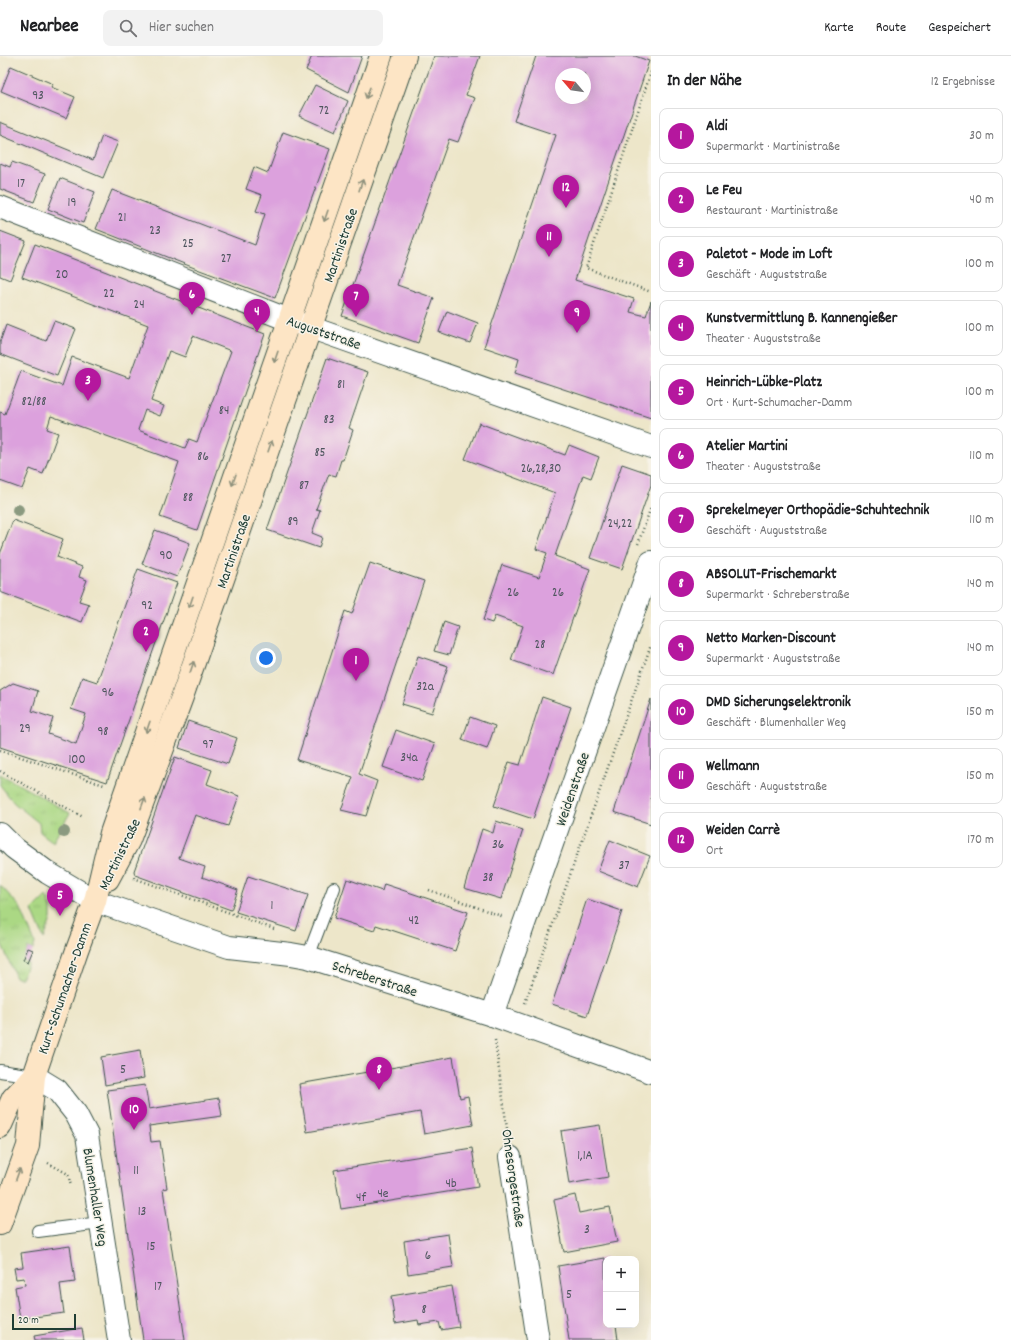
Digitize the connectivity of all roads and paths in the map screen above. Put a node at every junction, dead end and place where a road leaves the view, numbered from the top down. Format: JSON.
{"nodes":[{"id":1,"x":381,"y":56,"type":"edge"},
{"id":2,"x":405,"y":56,"type":"edge"},
{"id":3,"x":651,"y":72,"type":"edge"},
{"id":4,"x":0,"y":207,"type":"edge"},
{"id":5,"x":651,"y":292,"type":"edge"},
{"id":6,"x":289,"y":320,"type":"junction"},
{"id":7,"x":312,"y":327,"type":"junction"},
{"id":8,"x":651,"y":447,"type":"edge"},
{"id":9,"x":212,"y":542,"type":"junction"},
{"id":10,"x":234,"y":549,"type":"junction"},
{"id":11,"x":651,"y":562,"type":"edge"},
{"id":12,"x":651,"y":645,"type":"edge"},
{"id":13,"x":161,"y":690,"type":"junction"},
{"id":14,"x":182,"y":697,"type":"junction"},
{"id":15,"x":0,"y":750,"type":"edge"},
{"id":16,"x":0,"y":770,"type":"edge"},
{"id":17,"x":104,"y":785,"type":"dead end"},
{"id":18,"x":84,"y":817,"type":"dead end"},
{"id":19,"x":0,"y":834,"type":"edge"},
{"id":20,"x":334,"y":888,"type":"dead end"},
{"id":21,"x":429,"y":890,"type":"dead end"},
{"id":22,"x":95,"y":900,"type":"junction"},
{"id":23,"x":524,"y":924,"type":"junction"},
{"id":24,"x":308,"y":957,"type":"junction"},
{"id":25,"x":522,"y":1010,"type":"dead end"},
{"id":26,"x":492,"y":1015,"type":"junction"},
{"id":27,"x":0,"y":1070,"type":"edge"},
{"id":28,"x":651,"y":1072,"type":"edge"},
{"id":29,"x":34,"y":1076,"type":"junction"},
{"id":30,"x":0,"y":1128,"type":"edge"},
{"id":31,"x":510,"y":1157,"type":"joint"},
{"id":32,"x":48,"y":1162,"type":"dead end"},
{"id":33,"x":72,"y":1191,"type":"dead end"},
{"id":34,"x":100,"y":1223,"type":"junction"},
{"id":35,"x":0,"y":1224,"type":"edge"},
{"id":36,"x":38,"y":1231,"type":"dead end"},
{"id":37,"x":119,"y":1340,"type":"edge"},
{"id":38,"x":538,"y":1340,"type":"edge"}],
"edges":[{"from":1,"to":6,"type":"main road","name":"Martinistraße","one_way":true},
{"from":7,"to":2,"type":"main road","name":"Martinistraße","one_way":true},
{"from":3,"to":5,"type":"path"},
{"from":4,"to":6,"type":"street","name":"Auguststraße"},
{"from":6,"to":7,"type":"street","name":"Auguststraße"},
{"from":6,"to":9,"type":"main road","name":"Martinistraße","one_way":true},
{"from":7,"to":8,"type":"street","name":"Auguststraße"},
{"from":10,"to":7,"type":"main road","name":"Martinistraße","one_way":true},
{"from":9,"to":10,"type":"lane"},
{"from":9,"to":13,"type":"main road","name":"Martinistraße","one_way":true},
{"from":14,"to":10,"type":"main road","name":"Martinistraße","one_way":true},
{"from":11,"to":23,"type":"street","name":"Weidenstraße"},
{"from":12,"to":25,"type":"path"},
{"from":13,"to":14,"type":"lane"},
{"from":13,"to":22,"type":"main road","name":"Martinistraße","one_way":true},
{"from":22,"to":14,"type":"main road","name":"Martinistraße","one_way":true},
{"from":15,"to":17,"type":"path"},
{"from":16,"to":18,"type":"path"},
{"from":19,"to":22,"type":"street","name":"Schreberstraße"},
{"from":20,"to":24,"type":"lane"},
{"from":21,"to":23,"type":"path"},
{"from":22,"to":24,"type":"street","name":"Schreberstraße"},
{"from":22,"to":29,"type":"main road","name":"Kurt-Schumacher-Damm"},
{"from":23,"to":26,"type":"street","name":"Weidenstraße"},
{"from":24,"to":26,"type":"street","name":"Schreberstraße"},
{"from":26,"to":28,"type":"street","name":"Schreberstraße"},
{"from":26,"to":31,"type":"path","name":"Ohnesorgestraße"},
{"from":27,"to":29,"type":"lane"},
{"from":29,"to":30,"type":"main road","name":"Kurt-Schumacher-Damm"},
{"from":29,"to":34,"type":"street","name":"Blumenhaller Weg"},
{"from":35,"to":29,"type":"main road","name":"Kurt-Schumacher-Damm","one_way":true},
{"from":31,"to":38,"type":"street","name":"Ohnesorgestraße"},
{"from":32,"to":33,"type":"path"},
{"from":34,"to":36,"type":"lane"},
{"from":34,"to":37,"type":"street","name":"Blumenhaller Weg"}]}
